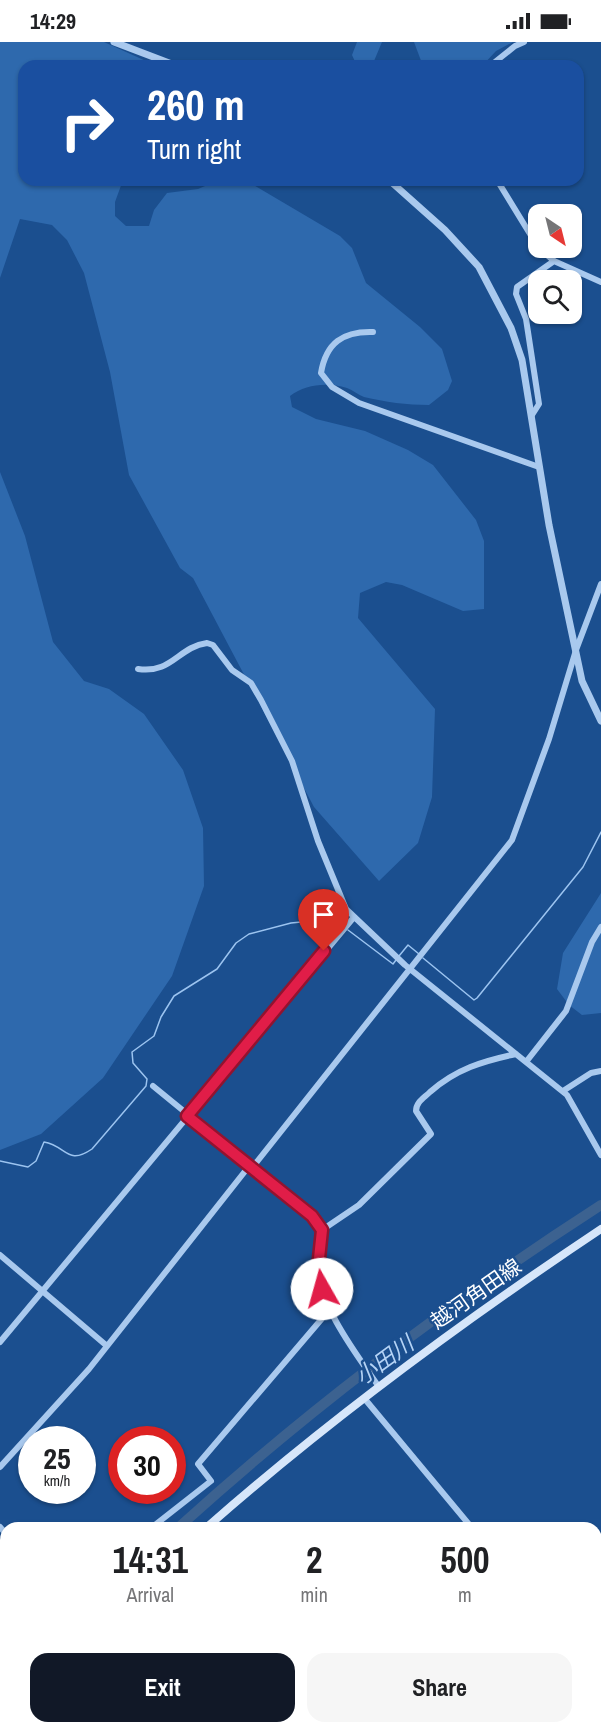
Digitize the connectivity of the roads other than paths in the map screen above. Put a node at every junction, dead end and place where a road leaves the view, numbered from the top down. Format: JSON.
{"nodes":[{"id":1,"x":114,"y":42,"type":"edge"},
{"id":2,"x":524,"y":42,"type":"edge"},
{"id":3,"x":161,"y":60,"type":"edge"},
{"id":4,"x":498,"y":60,"type":"edge"},
{"id":5,"x":396,"y":186,"type":"edge"},
{"id":6,"x":501,"y":186,"type":"edge"},
{"id":7,"x":528,"y":229,"type":"edge"},
{"id":8,"x":551,"y":258,"type":"edge"},
{"id":9,"x":554,"y":261,"type":"junction"},
{"id":10,"x":601,"y":282,"type":"edge"},
{"id":11,"x":373,"y":332,"type":"dead end"},
{"id":12,"x":532,"y":415,"type":"junction"},
{"id":13,"x":539,"y":467,"type":"junction"},
{"id":14,"x":601,"y":584,"type":"edge"},
{"id":15,"x":576,"y":650,"type":"junction"},
{"id":16,"x":138,"y":669,"type":"dead end"},
{"id":17,"x":601,"y":721,"type":"edge"},
{"id":18,"x":354,"y":916,"type":"junction"},
{"id":19,"x":601,"y":927,"type":"edge"},
{"id":20,"x":411,"y":968,"type":"junction"},
{"id":21,"x":516,"y":1054,"type":"junction"},
{"id":22,"x":526,"y":1062,"type":"junction"},
{"id":23,"x":601,"y":1071,"type":"edge"},
{"id":24,"x":153,"y":1086,"type":"dead end"},
{"id":25,"x":563,"y":1091,"type":"junction"},
{"id":26,"x":187,"y":1116,"type":"junction"},
{"id":27,"x":601,"y":1155,"type":"edge"},
{"id":28,"x":252,"y":1168,"type":"junction"},
{"id":29,"x":601,"y":1229,"type":"edge"},
{"id":30,"x":322,"y":1230,"type":"junction"},
{"id":31,"x":0,"y":1255,"type":"edge"},
{"id":32,"x":42,"y":1291,"type":"junction"},
{"id":33,"x":331,"y":1308,"type":"junction"},
{"id":34,"x":0,"y":1342,"type":"edge"},
{"id":35,"x":107,"y":1346,"type":"junction"},
{"id":36,"x":379,"y":1387,"type":"junction"},
{"id":37,"x":364,"y":1398,"type":"junction"},
{"id":38,"x":0,"y":1467,"type":"edge"},
{"id":39,"x":159,"y":1522,"type":"edge"},
{"id":40,"x":213,"y":1522,"type":"edge"},
{"id":41,"x":467,"y":1522,"type":"edge"}],
"edges":[{"from":1,"to":3,"type":"street"},
{"from":2,"to":4,"type":"street"},
{"from":5,"to":12,"type":"street"},
{"from":6,"to":7,"type":"street"},
{"from":8,"to":9,"type":"street"},
{"from":9,"to":10,"type":"street"},
{"from":9,"to":12,"type":"street"},
{"from":11,"to":13,"type":"street"},
{"from":12,"to":13,"type":"street"},
{"from":13,"to":15,"type":"street"},
{"from":14,"to":15,"type":"street"},
{"from":15,"to":17,"type":"street"},
{"from":15,"to":20,"type":"street"},
{"from":16,"to":18,"type":"street"},
{"from":18,"to":20,"type":"street"},
{"from":18,"to":26,"type":"street"},
{"from":19,"to":22,"type":"street"},
{"from":20,"to":21,"type":"street"},
{"from":20,"to":28,"type":"street"},
{"from":21,"to":22,"type":"street"},
{"from":21,"to":30,"type":"street"},
{"from":22,"to":25,"type":"street"},
{"from":23,"to":25,"type":"street"},
{"from":24,"to":26,"type":"street"},
{"from":25,"to":27,"type":"street"},
{"from":26,"to":28,"type":"street"},
{"from":26,"to":32,"type":"street"},
{"from":28,"to":30,"type":"street"},
{"from":28,"to":35,"type":"street"},
{"from":29,"to":36,"type":"main road","name":"越河角田線"},
{"from":30,"to":33,"type":"street"},
{"from":31,"to":32,"type":"street"},
{"from":32,"to":34,"type":"street"},
{"from":32,"to":35,"type":"street"},
{"from":33,"to":36,"type":"street"},
{"from":33,"to":39,"type":"street"},
{"from":35,"to":38,"type":"street"},
{"from":36,"to":37,"type":"main road","name":"越河角田線"},
{"from":37,"to":40,"type":"main road","name":"越河角田線"},
{"from":37,"to":41,"type":"street"}]}
